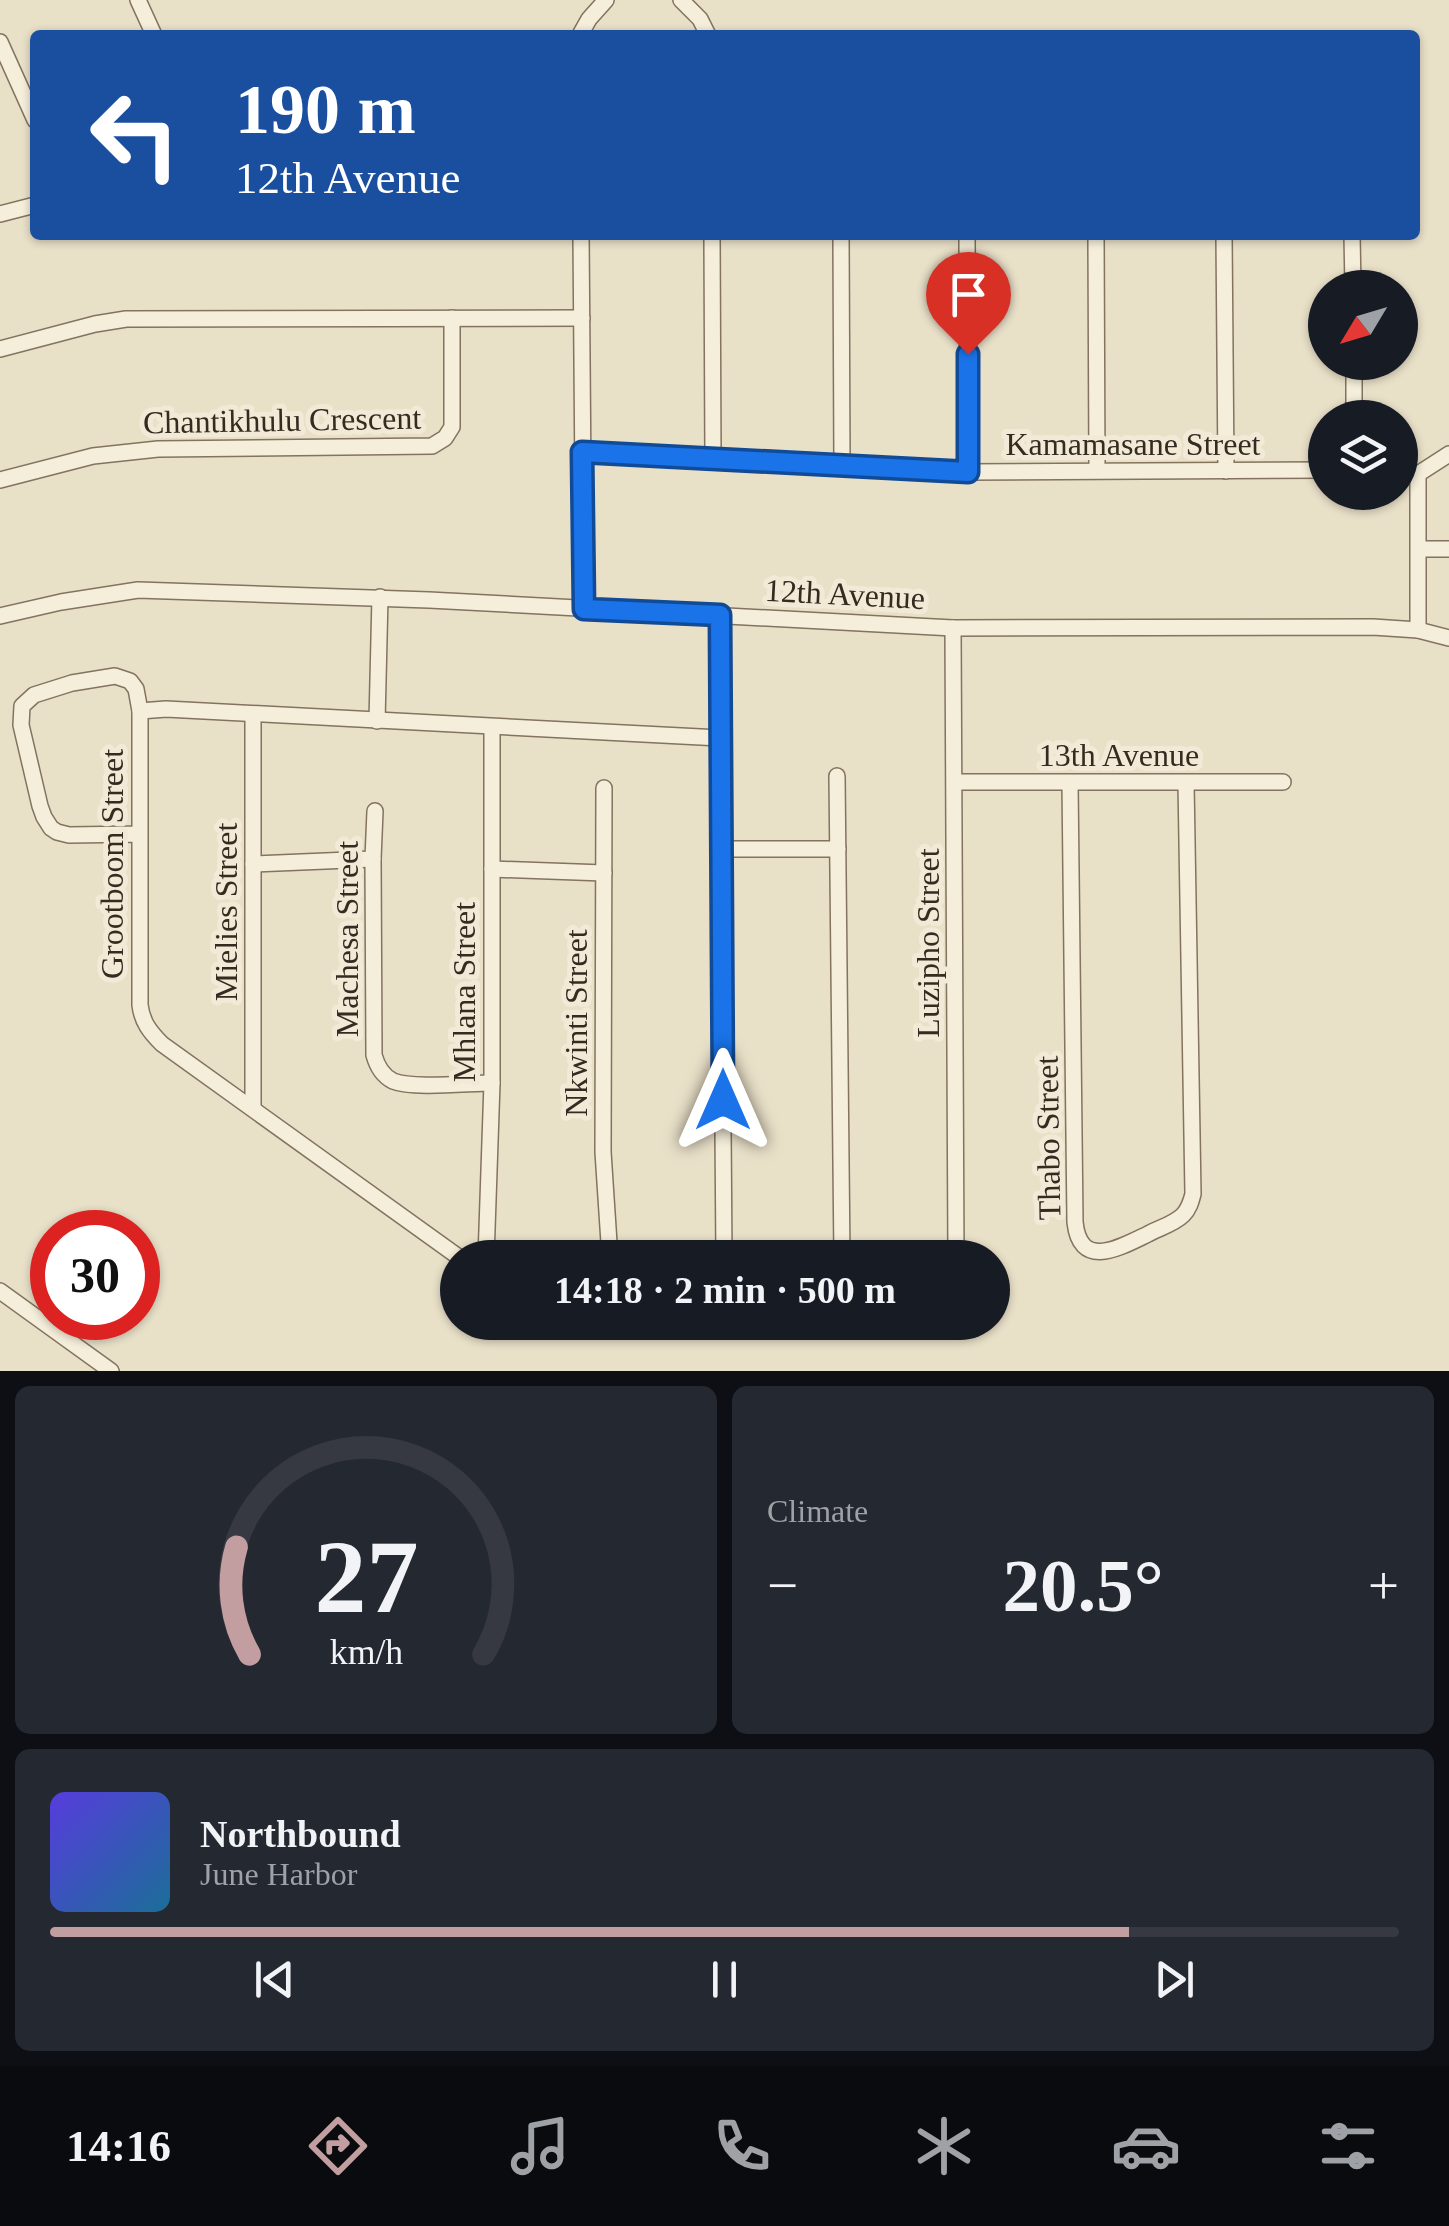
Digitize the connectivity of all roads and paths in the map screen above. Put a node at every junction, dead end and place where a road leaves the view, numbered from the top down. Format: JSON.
{"nodes":[{"id":1,"x":138,"y":0,"type":"edge"},
{"id":2,"x":606,"y":0,"type":"edge"},
{"id":3,"x":681,"y":0,"type":"edge"},
{"id":4,"x":152,"y":30,"type":"edge"},
{"id":5,"x":583,"y":30,"type":"edge"},
{"id":6,"x":706,"y":30,"type":"edge"},
{"id":7,"x":0,"y":42,"type":"edge"},
{"id":8,"x":30,"y":109,"type":"edge"},
{"id":9,"x":30,"y":207,"type":"edge"},
{"id":10,"x":0,"y":214,"type":"edge"},
{"id":11,"x":581,"y":240,"type":"edge"},
{"id":12,"x":712,"y":240,"type":"edge"},
{"id":13,"x":841,"y":240,"type":"edge"},
{"id":14,"x":967,"y":240,"type":"edge"},
{"id":15,"x":1096,"y":240,"type":"edge"},
{"id":16,"x":1224,"y":240,"type":"edge"},
{"id":17,"x":1352,"y":240,"type":"edge"},
{"id":18,"x":1353,"y":270,"type":"edge"},
{"id":19,"x":452,"y":318,"type":"junction"},
{"id":20,"x":582,"y":318,"type":"junction"},
{"id":21,"x":0,"y":349,"type":"edge"},
{"id":22,"x":582,"y":452,"type":"junction"},
{"id":23,"x":1449,"y":454,"type":"edge"},
{"id":24,"x":713,"y":458,"type":"junction"},
{"id":25,"x":842,"y":464,"type":"junction"},
{"id":26,"x":1097,"y":470,"type":"junction"},
{"id":27,"x":1308,"y":470,"type":"edge"},
{"id":28,"x":1226,"y":471,"type":"junction"},
{"id":29,"x":968,"y":472,"type":"junction"},
{"id":30,"x":1418,"y":474,"type":"joint"},
{"id":31,"x":0,"y":480,"type":"edge"},
{"id":32,"x":1420,"y":549,"type":"junction"},
{"id":33,"x":1449,"y":549,"type":"edge"},
{"id":34,"x":380,"y":597,"type":"junction"},
{"id":35,"x":584,"y":609,"type":"junction"},
{"id":36,"x":720,"y":615,"type":"junction"},
{"id":37,"x":0,"y":616,"type":"edge"},
{"id":38,"x":953,"y":628,"type":"junction"},
{"id":39,"x":1418,"y":630,"type":"junction"},
{"id":40,"x":1449,"y":638,"type":"edge"},
{"id":41,"x":140,"y":711,"type":"junction"},
{"id":42,"x":253,"y":714,"type":"junction"},
{"id":43,"x":377,"y":721,"type":"junction"},
{"id":44,"x":492,"y":727,"type":"junction"},
{"id":45,"x":720,"y":738,"type":"junction"},
{"id":46,"x":838,"y":776,"type":"dead end"},
{"id":47,"x":955,"y":782,"type":"junction"},
{"id":48,"x":1283,"y":782,"type":"dead end"},
{"id":49,"x":1070,"y":783,"type":"junction"},
{"id":50,"x":1186,"y":784,"type":"junction"},
{"id":51,"x":604,"y":788,"type":"dead end"},
{"id":52,"x":375,"y":811,"type":"dead end"},
{"id":53,"x":139,"y":834,"type":"junction"},
{"id":54,"x":723,"y":849,"type":"junction"},
{"id":55,"x":838,"y":849,"type":"junction"},
{"id":56,"x":373,"y":859,"type":"junction"},
{"id":57,"x":253,"y":864,"type":"junction"},
{"id":58,"x":492,"y":870,"type":"junction"},
{"id":59,"x":604,"y":873,"type":"junction"},
{"id":60,"x":492,"y":1083,"type":"junction"},
{"id":61,"x":253,"y":1109,"type":"junction"},
{"id":62,"x":487,"y":1240,"type":"edge"},
{"id":63,"x":609,"y":1240,"type":"edge"},
{"id":64,"x":724,"y":1240,"type":"edge"},
{"id":65,"x":842,"y":1240,"type":"edge"},
{"id":66,"x":956,"y":1240,"type":"edge"},
{"id":67,"x":440,"y":1244,"type":"edge"},
{"id":68,"x":0,"y":1292,"type":"edge"},
{"id":69,"x":112,"y":1371,"type":"edge"}],
"edges":[{"from":1,"to":4,"type":"street"},
{"from":2,"to":5,"type":"street"},
{"from":3,"to":6,"type":"street"},
{"from":7,"to":8,"type":"street"},
{"from":9,"to":10,"type":"street"},
{"from":11,"to":20,"type":"street"},
{"from":12,"to":24,"type":"street"},
{"from":13,"to":25,"type":"street"},
{"from":14,"to":29,"type":"street"},
{"from":15,"to":26,"type":"street"},
{"from":16,"to":28,"type":"street"},
{"from":17,"to":18,"type":"street"},
{"from":19,"to":20,"type":"street"},
{"from":19,"to":21,"type":"street"},
{"from":19,"to":31,"type":"street","name":"Chantikhulu Crescent"},
{"from":20,"to":22,"type":"street"},
{"from":22,"to":24,"type":"street","name":"Kamamasane Street"},
{"from":22,"to":35,"type":"street"},
{"from":23,"to":30,"type":"street"},
{"from":24,"to":25,"type":"street","name":"Kamamasane Street"},
{"from":25,"to":29,"type":"street","name":"Kamamasane Street"},
{"from":26,"to":28,"type":"street","name":"Kamamasane Street"},
{"from":26,"to":29,"type":"street","name":"Kamamasane Street"},
{"from":27,"to":28,"type":"street","name":"Kamamasane Street"},
{"from":30,"to":32,"type":"street"},
{"from":32,"to":33,"type":"street"},
{"from":32,"to":39,"type":"street"},
{"from":34,"to":35,"type":"street","name":"12th Avenue"},
{"from":34,"to":37,"type":"street","name":"12th Avenue"},
{"from":34,"to":43,"type":"street"},
{"from":35,"to":36,"type":"street","name":"12th Avenue"},
{"from":36,"to":38,"type":"street","name":"12th Avenue"},
{"from":36,"to":45,"type":"street"},
{"from":38,"to":39,"type":"street","name":"12th Avenue"},
{"from":38,"to":47,"type":"street","name":"Luzipho Street"},
{"from":39,"to":40,"type":"street","name":"12th Avenue"},
{"from":41,"to":42,"type":"street","name":"Grootboom Street"},
{"from":41,"to":53,"type":"street","name":"Grootboom Street"},
{"from":41,"to":53,"type":"street"},
{"from":42,"to":43,"type":"street","name":"Grootboom Street"},
{"from":42,"to":57,"type":"street","name":"Mielies Street"},
{"from":43,"to":44,"type":"street","name":"Grootboom Street"},
{"from":44,"to":45,"type":"street","name":"Grootboom Street"},
{"from":44,"to":58,"type":"street","name":"Mhlana Street"},
{"from":45,"to":54,"type":"street"},
{"from":46,"to":55,"type":"street"},
{"from":47,"to":49,"type":"street","name":"13th Avenue"},
{"from":47,"to":66,"type":"street","name":"Luzipho Street"},
{"from":48,"to":50,"type":"street","name":"13th Avenue"},
{"from":49,"to":50,"type":"street","name":"13th Avenue"},
{"from":49,"to":50,"type":"street","name":"Thabo Street"},
{"from":51,"to":59,"type":"street","name":"Nkwinti Street"},
{"from":52,"to":56,"type":"street","name":"Machesa Street"},
{"from":53,"to":61,"type":"street","name":"Grootboom Street"},
{"from":54,"to":55,"type":"street"},
{"from":54,"to":64,"type":"street"},
{"from":55,"to":65,"type":"street"},
{"from":56,"to":57,"type":"street"},
{"from":56,"to":60,"type":"street","name":"Machesa Street"},
{"from":57,"to":61,"type":"street","name":"Mielies Street"},
{"from":58,"to":59,"type":"street"},
{"from":58,"to":60,"type":"street","name":"Mhlana Street"},
{"from":59,"to":63,"type":"street","name":"Nkwinti Street"},
{"from":60,"to":62,"type":"street","name":"Mhlana Street"},
{"from":61,"to":67,"type":"street","name":"Grootboom Street"},
{"from":68,"to":69,"type":"street"}]}
